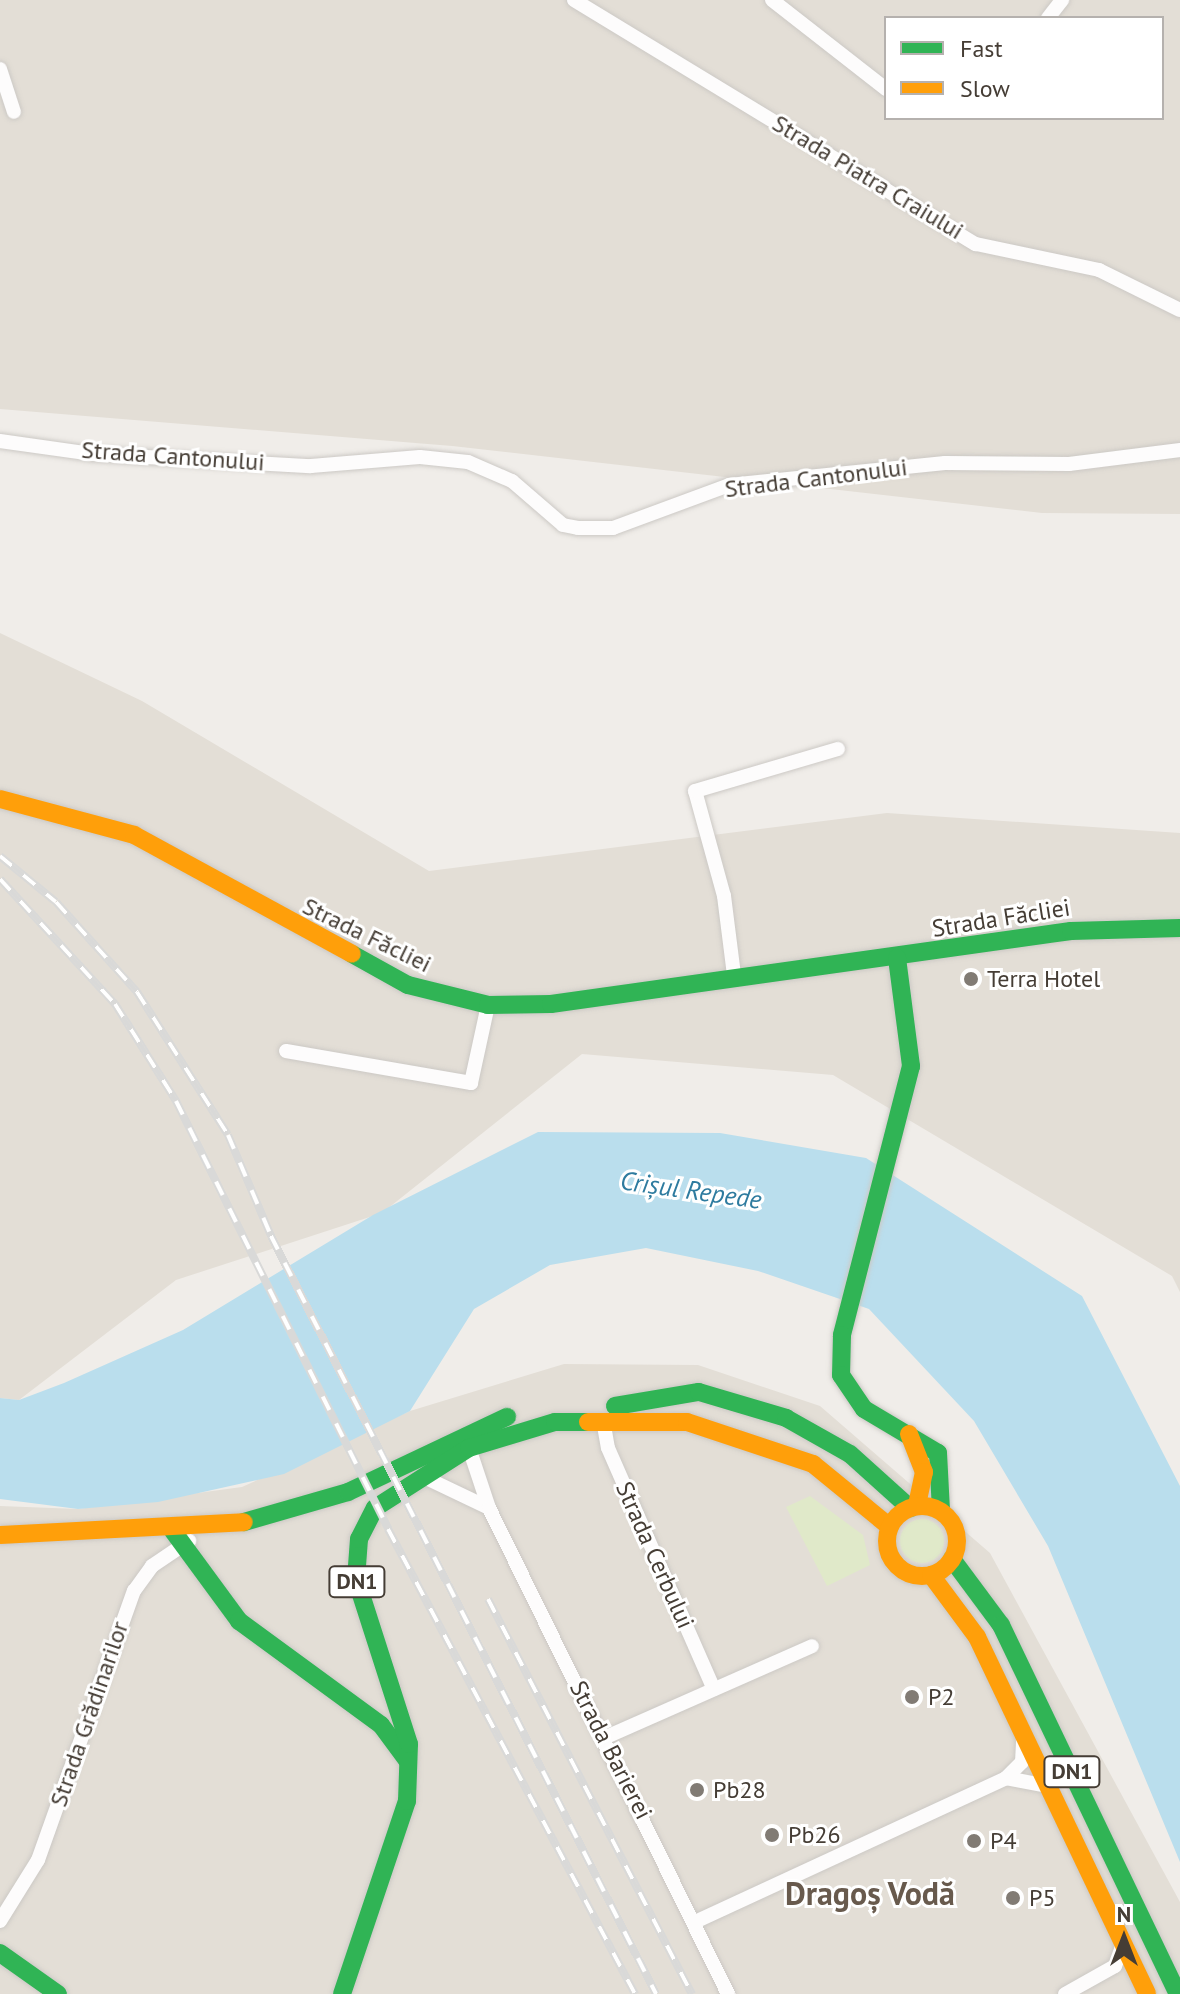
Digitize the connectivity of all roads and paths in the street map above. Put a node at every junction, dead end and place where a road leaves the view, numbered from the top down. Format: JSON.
{"nodes":[{"id":1,"x":574,"y":0,"type":"edge"},
{"id":2,"x":772,"y":0,"type":"edge"},
{"id":3,"x":1062,"y":0,"type":"edge"},
{"id":4,"x":1050,"y":16,"type":"edge"},
{"id":5,"x":0,"y":69,"type":"edge"},
{"id":6,"x":884,"y":87,"type":"edge"},
{"id":7,"x":14,"y":112,"type":"dead end"},
{"id":8,"x":1180,"y":310,"type":"edge"},
{"id":9,"x":0,"y":441,"type":"edge"},
{"id":10,"x":1180,"y":450,"type":"edge"},
{"id":11,"x":838,"y":749,"type":"dead end"},
{"id":12,"x":1,"y":800,"type":"edge"},
{"id":13,"x":1180,"y":928,"type":"edge"},
{"id":14,"x":897,"y":958,"type":"junction"},
{"id":15,"x":734,"y":975,"type":"junction"},
{"id":16,"x":488,"y":1005,"type":"junction"},
{"id":17,"x":286,"y":1051,"type":"dead end"},
{"id":18,"x":603,"y":1420,"type":"junction"},
{"id":19,"x":909,"y":1434,"type":"junction"},
{"id":20,"x":469,"y":1448,"type":"junction"},
{"id":21,"x":921,"y":1455,"type":"junction"},
{"id":22,"x":424,"y":1476,"type":"junction"},
{"id":23,"x":895,"y":1489,"type":"junction"},
{"id":24,"x":914,"y":1507,"type":"junction"},
{"id":25,"x":489,"y":1508,"type":"junction"},
{"id":26,"x":941,"y":1511,"type":"junction"},
{"id":27,"x":890,"y":1527,"type":"junction"},
{"id":28,"x":0,"y":1535,"type":"edge"},
{"id":29,"x":177,"y":1539,"type":"junction"},
{"id":30,"x":952,"y":1559,"type":"junction"},
{"id":31,"x":931,"y":1575,"type":"junction"},
{"id":32,"x":812,"y":1646,"type":"dead end"},
{"id":33,"x":714,"y":1689,"type":"junction"},
{"id":34,"x":1023,"y":1734,"type":"junction"},
{"id":35,"x":606,"y":1737,"type":"junction"},
{"id":36,"x":408,"y":1762,"type":"junction"},
{"id":37,"x":1006,"y":1778,"type":"junction"},
{"id":38,"x":1048,"y":1786,"type":"junction"},
{"id":39,"x":0,"y":1921,"type":"edge"},
{"id":40,"x":697,"y":1921,"type":"junction"},
{"id":41,"x":1123,"y":1943,"type":"junction"},
{"id":42,"x":0,"y":1953,"type":"edge"},
{"id":43,"x":1096,"y":1980,"type":"junction"},
{"id":44,"x":1144,"y":1987,"type":"edge"},
{"id":45,"x":58,"y":1994,"type":"edge"},
{"id":46,"x":342,"y":1994,"type":"edge"},
{"id":47,"x":728,"y":1994,"type":"edge"},
{"id":48,"x":1065,"y":1994,"type":"edge"},
{"id":49,"x":1178,"y":1994,"type":"edge"}],
"edges":[{"from":1,"to":8,"type":"street","name":"Strada Piatra Craiului"},
{"from":2,"to":6,"type":"street"},
{"from":3,"to":4,"type":"street"},
{"from":5,"to":7,"type":"street"},
{"from":9,"to":10,"type":"street","name":"Strada Cantonului"},
{"from":11,"to":15,"type":"street"},
{"from":12,"to":16,"type":"main road","name":"Strada Făcliei"},
{"from":13,"to":14,"type":"main road","name":"Strada Făcliei"},
{"from":14,"to":15,"type":"main road","name":"Strada Făcliei"},
{"from":14,"to":19,"type":"main road"},
{"from":15,"to":16,"type":"main road","name":"Strada Făcliei"},
{"from":16,"to":17,"type":"street"},
{"from":18,"to":20,"type":"main road","number":"DN1"},
{"from":18,"to":27,"type":"main road","number":"DN1"},
{"from":18,"to":33,"type":"street","name":"Strada Cerbului"},
{"from":19,"to":21,"type":"main road"},
{"from":19,"to":26,"type":"main road"},
{"from":20,"to":22,"type":"main road","number":"DN1"},
{"from":20,"to":25,"type":"street","name":"Strada Barierei"},
{"from":21,"to":23,"type":"main road"},
{"from":21,"to":24,"type":"main road"},
{"from":22,"to":25,"type":"street"},
{"from":22,"to":36,"type":"main road","number":"DN1"},
{"from":23,"to":24,"type":"main road"},
{"from":23,"to":29,"type":"main road"},
{"from":24,"to":26,"type":"main road"},
{"from":24,"to":27,"type":"main road"},
{"from":25,"to":35,"type":"street","name":"Strada Barierei"},
{"from":26,"to":30,"type":"main road","number":"DN1"},
{"from":27,"to":31,"type":"main road"},
{"from":28,"to":29,"type":"main road"},
{"from":29,"to":36,"type":"main road"},
{"from":29,"to":39,"type":"street","name":"Strada Grădinarilor"},
{"from":30,"to":31,"type":"main road"},
{"from":30,"to":49,"type":"main road","number":"DN1"},
{"from":31,"to":34,"type":"main road","number":"DN1"},
{"from":32,"to":33,"type":"street"},
{"from":33,"to":35,"type":"street"},
{"from":34,"to":37,"type":"street"},
{"from":34,"to":38,"type":"main road","number":"DN1"},
{"from":35,"to":40,"type":"street","name":"Strada Barierei"},
{"from":36,"to":46,"type":"main road","number":"DN1"},
{"from":37,"to":38,"type":"street"},
{"from":37,"to":40,"type":"street"},
{"from":38,"to":41,"type":"main road","number":"DN1"},
{"from":40,"to":47,"type":"street","name":"Strada Barierei"},
{"from":41,"to":43,"type":"street"},
{"from":41,"to":44,"type":"main road","number":"DN1"},
{"from":42,"to":45,"type":"main road"},
{"from":43,"to":44,"type":"street"},
{"from":43,"to":48,"type":"street"}]}
